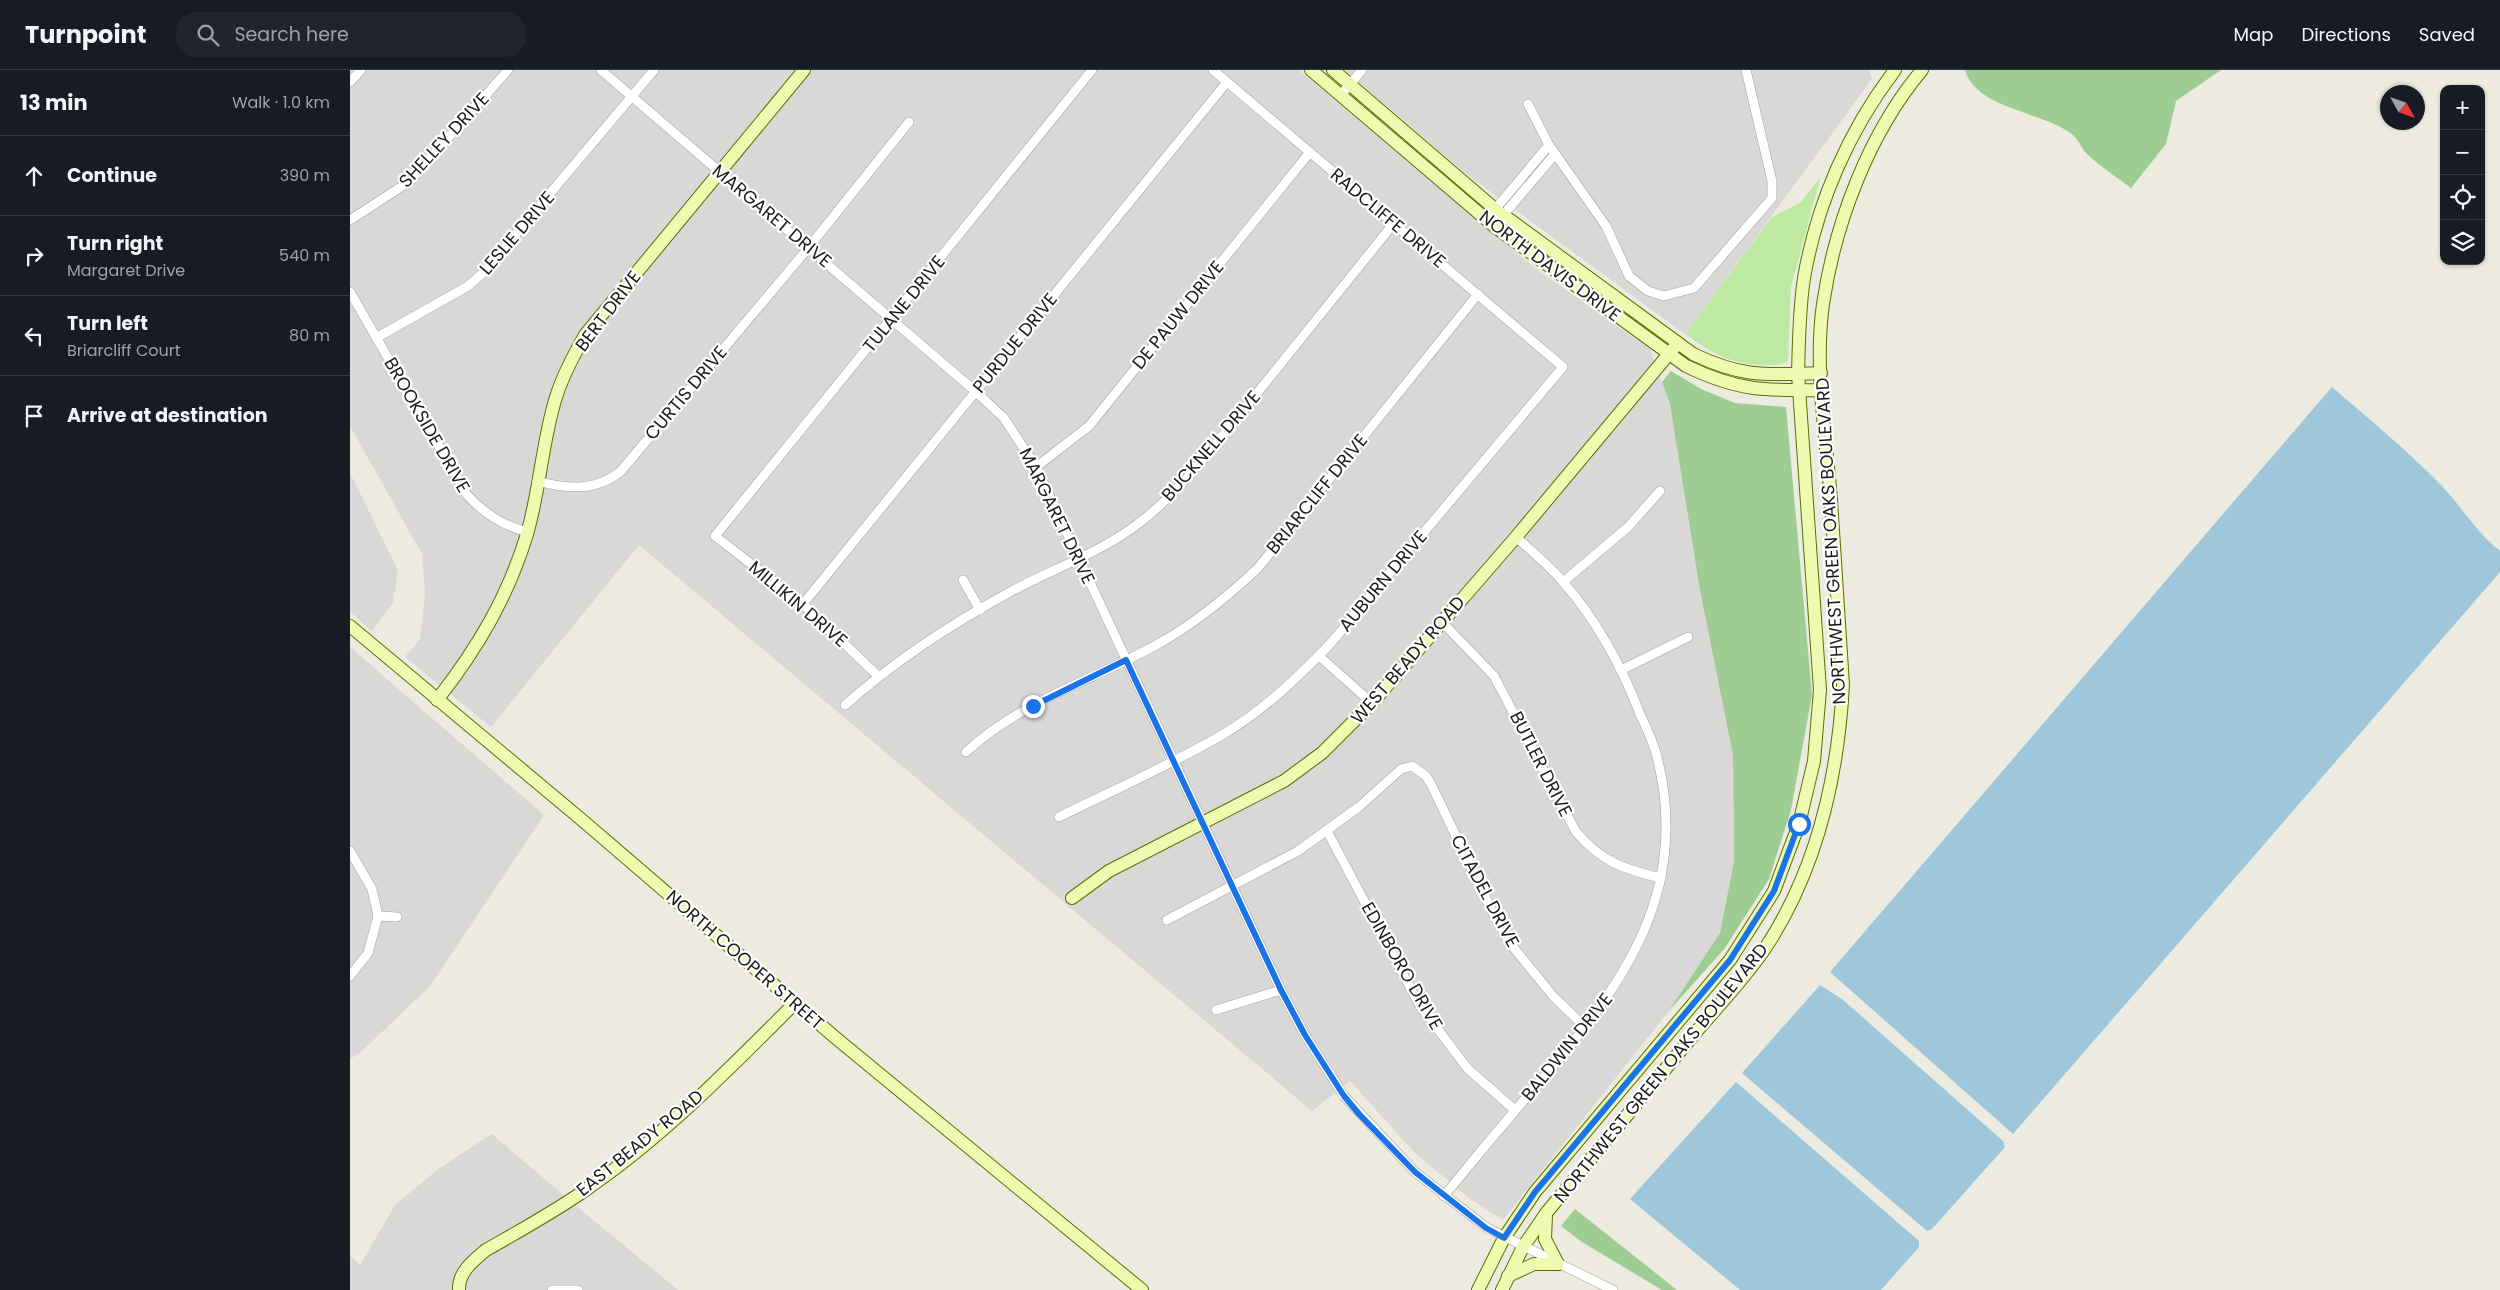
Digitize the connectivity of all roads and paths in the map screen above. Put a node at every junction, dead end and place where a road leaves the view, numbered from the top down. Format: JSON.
{"nodes":[{"id":1,"x":361,"y":70,"type":"edge"},
{"id":2,"x":508,"y":70,"type":"edge"},
{"id":3,"x":601,"y":70,"type":"edge"},
{"id":4,"x":654,"y":70,"type":"edge"},
{"id":5,"x":804,"y":70,"type":"edge"},
{"id":6,"x":1092,"y":70,"type":"edge"},
{"id":7,"x":1213,"y":70,"type":"edge"},
{"id":8,"x":1311,"y":70,"type":"edge"},
{"id":9,"x":1333,"y":70,"type":"edge"},
{"id":10,"x":1362,"y":70,"type":"edge"},
{"id":11,"x":1746,"y":70,"type":"edge"},
{"id":12,"x":1895,"y":70,"type":"edge"},
{"id":13,"x":1922,"y":70,"type":"edge"},
{"id":14,"x":350,"y":82,"type":"edge"},
{"id":15,"x":1227,"y":82,"type":"junction"},
{"id":16,"x":1350,"y":84,"type":"junction"},
{"id":17,"x":1341,"y":95,"type":"junction"},
{"id":18,"x":632,"y":96,"type":"junction"},
{"id":19,"x":1528,"y":104,"type":"dead end"},
{"id":20,"x":909,"y":122,"type":"dead end"},
{"id":21,"x":1548,"y":145,"type":"junction"},
{"id":22,"x":1310,"y":152,"type":"junction"},
{"id":23,"x":1554,"y":154,"type":"junction"},
{"id":24,"x":719,"y":172,"type":"junction"},
{"id":25,"x":1499,"y":212,"type":"junction"},
{"id":26,"x":350,"y":220,"type":"edge"},
{"id":27,"x":1394,"y":223,"type":"junction"},
{"id":28,"x":1490,"y":223,"type":"junction"},
{"id":29,"x":809,"y":247,"type":"junction"},
{"id":30,"x":350,"y":292,"type":"edge"},
{"id":31,"x":1478,"y":294,"type":"junction"},
{"id":32,"x":893,"y":318,"type":"junction"},
{"id":33,"x":376,"y":338,"type":"junction"},
{"id":34,"x":1678,"y":343,"type":"junction"},
{"id":35,"x":1669,"y":353,"type":"junction"},
{"id":36,"x":1563,"y":368,"type":"joint"},
{"id":37,"x":1821,"y":373,"type":"junction"},
{"id":38,"x":1798,"y":374,"type":"junction"},
{"id":39,"x":1799,"y":390,"type":"junction"},
{"id":40,"x":1822,"y":390,"type":"junction"},
{"id":41,"x":976,"y":391,"type":"junction"},
{"id":42,"x":1036,"y":467,"type":"junction"},
{"id":43,"x":537,"y":482,"type":"junction"},
{"id":44,"x":1660,"y":491,"type":"dead end"},
{"id":45,"x":527,"y":532,"type":"junction"},
{"id":46,"x":715,"y":536,"type":"joint"},
{"id":47,"x":1516,"y":537,"type":"junction"},
{"id":48,"x":1078,"y":559,"type":"junction"},
{"id":49,"x":963,"y":580,"type":"dead end"},
{"id":50,"x":1564,"y":582,"type":"junction"},
{"id":51,"x":803,"y":604,"type":"junction"},
{"id":52,"x":980,"y":610,"type":"junction"},
{"id":53,"x":1442,"y":622,"type":"junction"},
{"id":54,"x":350,"y":626,"type":"edge"},
{"id":55,"x":1688,"y":636,"type":"dead end"},
{"id":56,"x":1319,"y":656,"type":"junction"},
{"id":57,"x":1126,"y":660,"type":"junction"},
{"id":58,"x":1621,"y":670,"type":"junction"},
{"id":59,"x":878,"y":676,"type":"junction"},
{"id":60,"x":437,"y":700,"type":"junction"},
{"id":61,"x":1372,"y":703,"type":"junction"},
{"id":62,"x":844,"y":705,"type":"dead end"},
{"id":63,"x":966,"y":752,"type":"dead end"},
{"id":64,"x":1173,"y":760,"type":"junction"},
{"id":65,"x":1059,"y":817,"type":"dead end"},
{"id":66,"x":1202,"y":823,"type":"junction"},
{"id":67,"x":1327,"y":831,"type":"junction"},
{"id":68,"x":350,"y":851,"type":"edge"},
{"id":69,"x":1660,"y":878,"type":"junction"},
{"id":70,"x":1232,"y":886,"type":"junction"},
{"id":71,"x":1072,"y":898,"type":"dead end"},
{"id":72,"x":378,"y":916,"type":"junction"},
{"id":73,"x":397,"y":917,"type":"dead end"},
{"id":74,"x":1167,"y":920,"type":"dead end"},
{"id":75,"x":350,"y":976,"type":"edge"},
{"id":76,"x":1281,"y":990,"type":"junction"},
{"id":77,"x":795,"y":1002,"type":"junction"},
{"id":78,"x":1216,"y":1010,"type":"dead end"},
{"id":79,"x":1586,"y":1028,"type":"junction"},
{"id":80,"x":1515,"y":1110,"type":"junction"},
{"id":81,"x":1444,"y":1196,"type":"junction"},
{"id":82,"x":1547,"y":1212,"type":"junction"},
{"id":83,"x":1504,"y":1238,"type":"junction"},
{"id":84,"x":1523,"y":1247,"type":"junction"},
{"id":85,"x":1558,"y":1264,"type":"junction"},
{"id":86,"x":1508,"y":1276,"type":"junction"},
{"id":87,"x":459,"y":1290,"type":"edge"},
{"id":88,"x":552,"y":1290,"type":"edge"},
{"id":89,"x":578,"y":1290,"type":"edge"},
{"id":90,"x":1142,"y":1290,"type":"edge"},
{"id":91,"x":1478,"y":1290,"type":"edge"},
{"id":92,"x":1502,"y":1290,"type":"edge"},
{"id":93,"x":1613,"y":1290,"type":"edge"}],
"edges":[{"from":1,"to":14,"type":"street"},
{"from":2,"to":26,"type":"street","name":"SHELLEY DRIVE"},
{"from":3,"to":18,"type":"street","name":"MARGARET DRIVE"},
{"from":4,"to":18,"type":"street","name":"LESLIE DRIVE"},
{"from":5,"to":24,"type":"main road","name":"BERT DRIVE"},
{"from":6,"to":32,"type":"street","name":"TULANE DRIVE"},
{"from":7,"to":15,"type":"street","name":"RADCLIFFE DRIVE"},
{"from":8,"to":17,"type":"main road","name":"NORTH DAVIS DRIVE"},
{"from":9,"to":16,"type":"main road","name":"NORTH DAVIS DRIVE"},
{"from":10,"to":16,"type":"street"},
{"from":11,"to":23,"type":"street"},
{"from":12,"to":38,"type":"main road","name":"NORTHWEST GREEN OAKS BOULEVARD"},
{"from":13,"to":37,"type":"main road","name":"NORTHWEST GREEN OAKS BOULEVARD"},
{"from":15,"to":22,"type":"street","name":"RADCLIFFE DRIVE"},
{"from":15,"to":41,"type":"street","name":"PURDUE DRIVE"},
{"from":16,"to":17,"type":"street"},
{"from":16,"to":25,"type":"main road","name":"NORTH DAVIS DRIVE"},
{"from":17,"to":28,"type":"main road","name":"NORTH DAVIS DRIVE"},
{"from":18,"to":24,"type":"street","name":"MARGARET DRIVE"},
{"from":18,"to":33,"type":"street","name":"LESLIE DRIVE"},
{"from":19,"to":21,"type":"street"},
{"from":20,"to":29,"type":"street","name":"CURTIS DRIVE"},
{"from":21,"to":23,"type":"street"},
{"from":21,"to":25,"type":"street"},
{"from":22,"to":27,"type":"street","name":"RADCLIFFE DRIVE"},
{"from":22,"to":42,"type":"street","name":"DE PAUW DRIVE"},
{"from":23,"to":25,"type":"street"},
{"from":24,"to":29,"type":"street","name":"MARGARET DRIVE"},
{"from":24,"to":43,"type":"main road","name":"BERT DRIVE"},
{"from":25,"to":28,"type":"street"},
{"from":25,"to":34,"type":"main road","name":"NORTH DAVIS DRIVE"},
{"from":27,"to":31,"type":"street","name":"RADCLIFFE DRIVE"},
{"from":27,"to":48,"type":"street","name":"BUCKNELL DRIVE"},
{"from":28,"to":35,"type":"main road","name":"NORTH DAVIS DRIVE"},
{"from":29,"to":32,"type":"street","name":"MARGARET DRIVE"},
{"from":29,"to":43,"type":"street","name":"CURTIS DRIVE"},
{"from":30,"to":33,"type":"street","name":"BROOKSIDE DRIVE"},
{"from":31,"to":36,"type":"street","name":"RADCLIFFE DRIVE"},
{"from":31,"to":57,"type":"street","name":"BRIARCLIFF DRIVE"},
{"from":32,"to":41,"type":"street","name":"MARGARET DRIVE"},
{"from":32,"to":46,"type":"street","name":"TULANE DRIVE"},
{"from":33,"to":45,"type":"street","name":"BROOKSIDE DRIVE"},
{"from":34,"to":35,"type":"main road","name":"WEST BEADY ROAD"},
{"from":34,"to":38,"type":"main road","name":"NORTH DAVIS DRIVE"},
{"from":35,"to":39,"type":"main road","name":"NORTH DAVIS DRIVE"},
{"from":35,"to":47,"type":"main road","name":"WEST BEADY ROAD"},
{"from":36,"to":56,"type":"street","name":"AUBURN DRIVE"},
{"from":37,"to":38,"type":"main road","name":"NORTH DAVIS DRIVE"},
{"from":37,"to":40,"type":"main road","name":"NORTHWEST GREEN OAKS BOULEVARD"},
{"from":38,"to":39,"type":"main road","name":"NORTHWEST GREEN OAKS BOULEVARD"},
{"from":39,"to":40,"type":"main road","name":"NORTH DAVIS DRIVE"},
{"from":39,"to":83,"type":"main road","name":"NORTHWEST GREEN OAKS BOULEVARD"},
{"from":40,"to":82,"type":"main road","name":"NORTHWEST GREEN OAKS BOULEVARD"},
{"from":41,"to":42,"type":"street","name":"MARGARET DRIVE"},
{"from":41,"to":51,"type":"street","name":"PURDUE DRIVE"},
{"from":42,"to":48,"type":"street","name":"MARGARET DRIVE"},
{"from":43,"to":45,"type":"main road","name":"BERT DRIVE"},
{"from":44,"to":50,"type":"street"},
{"from":45,"to":60,"type":"main road","name":"BERT DRIVE"},
{"from":46,"to":51,"type":"street","name":"MILLIKIN DRIVE"},
{"from":47,"to":50,"type":"street","name":"BALDWIN DRIVE"},
{"from":47,"to":53,"type":"main road","name":"WEST BEADY ROAD"},
{"from":48,"to":52,"type":"street","name":"BUCKNELL DRIVE"},
{"from":48,"to":57,"type":"street","name":"MARGARET DRIVE"},
{"from":49,"to":52,"type":"street"},
{"from":50,"to":58,"type":"street","name":"BALDWIN DRIVE"},
{"from":51,"to":59,"type":"street","name":"MILLIKIN DRIVE"},
{"from":52,"to":59,"type":"street","name":"BUCKNELL DRIVE"},
{"from":53,"to":61,"type":"main road","name":"WEST BEADY ROAD"},
{"from":53,"to":69,"type":"street","name":"BUTLER DRIVE"},
{"from":54,"to":60,"type":"main road","name":"NORTH COOPER STREET"},
{"from":55,"to":58,"type":"street"},
{"from":56,"to":61,"type":"street"},
{"from":56,"to":64,"type":"street","name":"AUBURN DRIVE"},
{"from":57,"to":63,"type":"street","name":"BRIARCLIFF DRIVE"},
{"from":57,"to":64,"type":"street","name":"MARGARET DRIVE"},
{"from":58,"to":69,"type":"street","name":"BALDWIN DRIVE"},
{"from":59,"to":62,"type":"street","name":"BUCKNELL DRIVE"},
{"from":60,"to":77,"type":"main road","name":"NORTH COOPER STREET"},
{"from":61,"to":66,"type":"main road","name":"WEST BEADY ROAD"},
{"from":64,"to":65,"type":"street","name":"AUBURN DRIVE"},
{"from":64,"to":66,"type":"street","name":"MARGARET DRIVE"},
{"from":66,"to":70,"type":"street","name":"MARGARET DRIVE"},
{"from":66,"to":71,"type":"main road","name":"WEST BEADY ROAD"},
{"from":67,"to":70,"type":"street"},
{"from":67,"to":79,"type":"street","name":"CITADEL DRIVE"},
{"from":67,"to":80,"type":"street","name":"EDINBORO DRIVE"},
{"from":68,"to":72,"type":"street"},
{"from":69,"to":79,"type":"street","name":"BALDWIN DRIVE"},
{"from":70,"to":74,"type":"street"},
{"from":70,"to":76,"type":"street","name":"MARGARET DRIVE"},
{"from":72,"to":73,"type":"street"},
{"from":72,"to":75,"type":"street"},
{"from":76,"to":78,"type":"street"},
{"from":76,"to":81,"type":"street","name":"MARGARET DRIVE"},
{"from":77,"to":87,"type":"main road","name":"EAST BEADY ROAD"},
{"from":77,"to":90,"type":"main road","name":"NORTH COOPER STREET"},
{"from":79,"to":80,"type":"street","name":"BALDWIN DRIVE"},
{"from":80,"to":81,"type":"street","name":"BALDWIN DRIVE"},
{"from":81,"to":83,"type":"street","name":"MARGARET DRIVE"},
{"from":82,"to":84,"type":"main road","name":"NORTHWEST GREEN OAKS BOULEVARD"},
{"from":82,"to":85,"type":"main road"},
{"from":83,"to":84,"type":"street","name":"MARGARET DRIVE"},
{"from":83,"to":91,"type":"main road","name":"NORTHWEST GREEN OAKS BOULEVARD"},
{"from":84,"to":85,"type":"street","name":"MARGARET DRIVE"},
{"from":84,"to":86,"type":"main road","name":"NORTHWEST GREEN OAKS BOULEVARD"},
{"from":85,"to":86,"type":"main road"},
{"from":85,"to":93,"type":"street","name":"MARGARET DRIVE"},
{"from":86,"to":92,"type":"main road","name":"NORTHWEST GREEN OAKS BOULEVARD"},
{"from":88,"to":89,"type":"street"}]}
